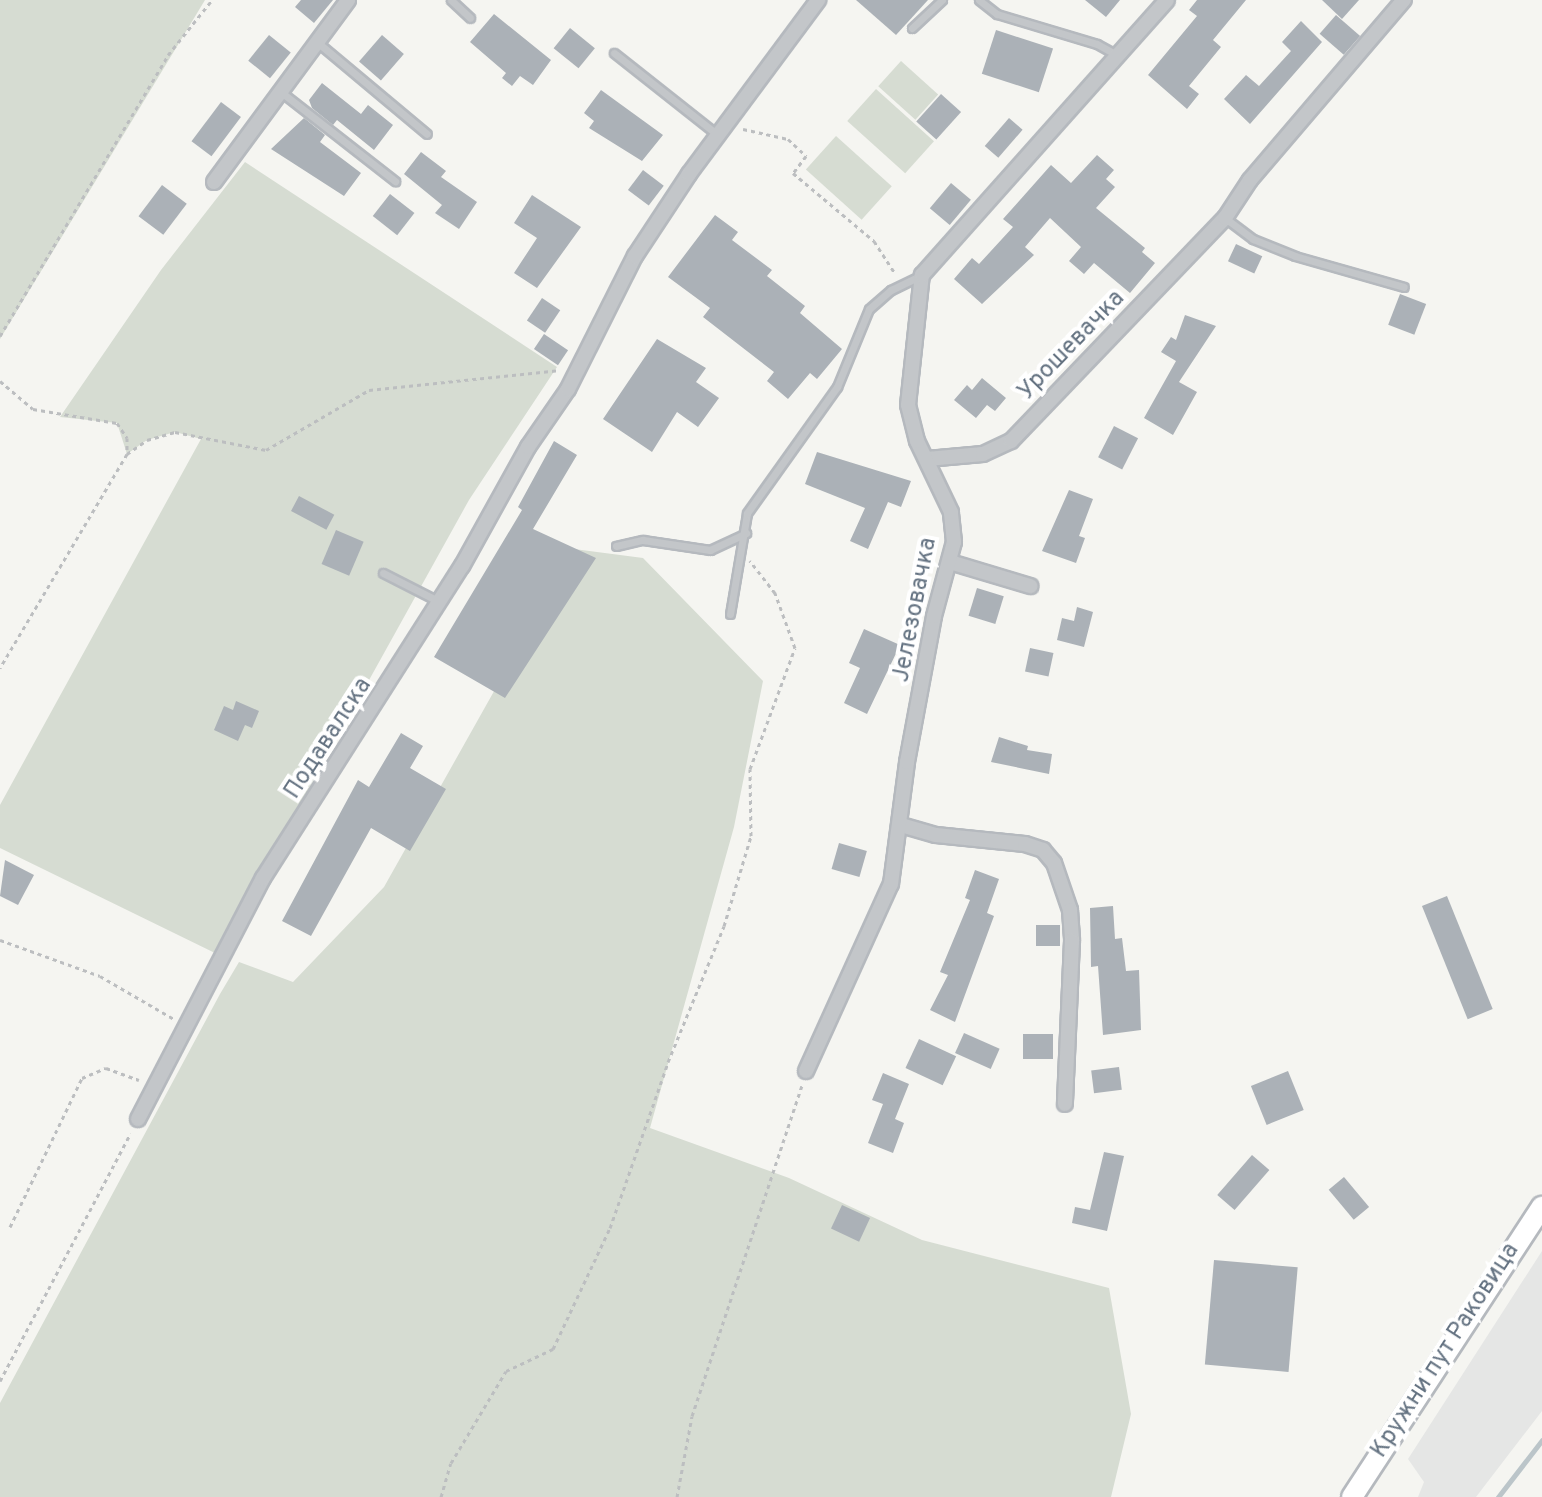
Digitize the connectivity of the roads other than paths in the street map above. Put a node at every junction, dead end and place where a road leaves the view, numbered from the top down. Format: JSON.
{"nodes":[{"id":1,"x":348,"y":0,"type":"edge"},
{"id":2,"x":451,"y":0,"type":"edge"},
{"id":3,"x":942,"y":0,"type":"edge"},
{"id":4,"x":979,"y":0,"type":"edge"},
{"id":5,"x":1167,"y":0,"type":"edge"},
{"id":6,"x":1404,"y":0,"type":"edge"},
{"id":7,"x":816,"y":1,"type":"edge"},
{"id":8,"x":470,"y":18,"type":"dead end"},
{"id":9,"x":912,"y":28,"type":"dead end"},
{"id":10,"x":317,"y":42,"type":"junction"},
{"id":11,"x":614,"y":53,"type":"dead end"},
{"id":12,"x":1117,"y":55,"type":"junction"},
{"id":13,"x":281,"y":92,"type":"junction"},
{"id":14,"x":427,"y":134,"type":"dead end"},
{"id":15,"x":718,"y":135,"type":"junction"},
{"id":16,"x":395,"y":181,"type":"dead end"},
{"id":17,"x":214,"y":182,"type":"dead end"},
{"id":18,"x":1225,"y":218,"type":"junction"},
{"id":19,"x":922,"y":275,"type":"junction"},
{"id":20,"x":1404,"y":287,"type":"dead end"},
{"id":21,"x":927,"y":459,"type":"junction"},
{"id":22,"x":746,"y":533,"type":"junction"},
{"id":23,"x":616,"y":546,"type":"dead end"},
{"id":24,"x":950,"y":562,"type":"junction"},
{"id":25,"x":383,"y":573,"type":"dead end"},
{"id":26,"x":1030,"y":586,"type":"dead end"},
{"id":27,"x":440,"y":602,"type":"junction"},
{"id":28,"x":730,"y":614,"type":"dead end"},
{"id":29,"x":901,"y":825,"type":"junction"},
{"id":30,"x":806,"y":1071,"type":"road end"},
{"id":31,"x":1065,"y":1104,"type":"dead end"},
{"id":32,"x":138,"y":1119,"type":"road end"},
{"id":33,"x":1542,"y":1207,"type":"edge"},
{"id":34,"x":1352,"y":1497,"type":"edge"}],
"edges":[{"from":1,"to":10,"type":"street"},
{"from":2,"to":8,"type":"lane"},
{"from":3,"to":9,"type":"lane"},
{"from":4,"to":12,"type":"lane"},
{"from":5,"to":12,"type":"street"},
{"from":6,"to":18,"type":"street","name":"Урошевачка"},
{"from":7,"to":15,"type":"street","name":"Подавалска"},
{"from":10,"to":13,"type":"street"},
{"from":10,"to":14,"type":"lane"},
{"from":11,"to":15,"type":"lane"},
{"from":12,"to":19,"type":"street"},
{"from":13,"to":16,"type":"lane"},
{"from":13,"to":17,"type":"street"},
{"from":15,"to":27,"type":"street","name":"Подавалска"},
{"from":18,"to":20,"type":"lane"},
{"from":18,"to":21,"type":"street","name":"Урошевачка"},
{"from":19,"to":21,"type":"street","name":"Јелезовачка"},
{"from":19,"to":22,"type":"lane"},
{"from":21,"to":24,"type":"street","name":"Јелезовачка"},
{"from":22,"to":23,"type":"lane"},
{"from":22,"to":28,"type":"lane"},
{"from":24,"to":26,"type":"street"},
{"from":24,"to":29,"type":"street","name":"Јелезовачка"},
{"from":25,"to":27,"type":"lane"},
{"from":27,"to":32,"type":"street","name":"Подавалска"},
{"from":29,"to":30,"type":"street","name":"Јелезовачка"},
{"from":29,"to":31,"type":"street"},
{"from":33,"to":34,"type":"main road","name":"Кружни пут Раковица"}]}
